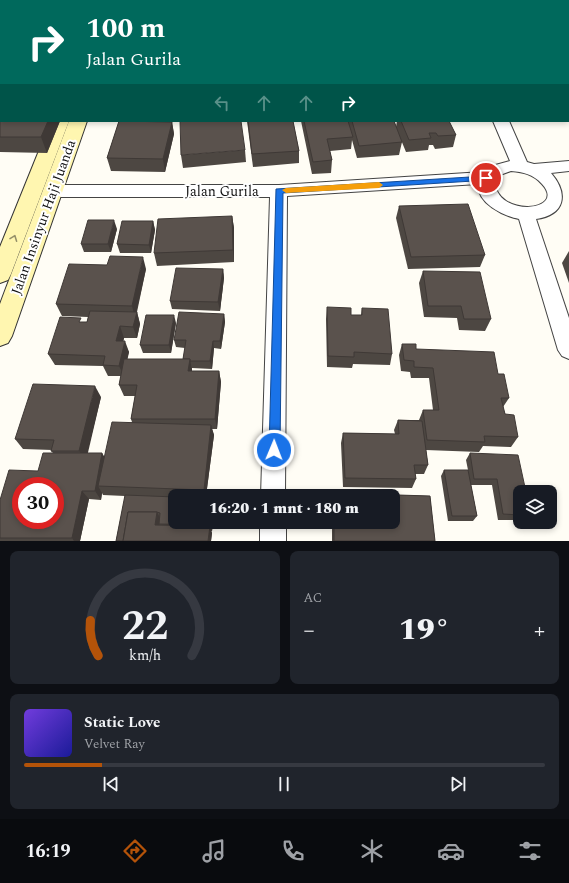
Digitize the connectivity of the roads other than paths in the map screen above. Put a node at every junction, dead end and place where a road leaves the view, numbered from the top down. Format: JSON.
{"nodes":[{"id":1,"x":60,"y":122,"type":"edge"},
{"id":2,"x":78,"y":122,"type":"edge"},
{"id":3,"x":502,"y":122,"type":"edge"},
{"id":4,"x":569,"y":166,"type":"edge"},
{"id":5,"x":527,"y":168,"type":"junction"},
{"id":6,"x":486,"y":178,"type":"junction"},
{"id":7,"x":54,"y":191,"type":"junction"},
{"id":8,"x":279,"y":191,"type":"junction"},
{"id":9,"x":526,"y":214,"type":"junction"},
{"id":10,"x":0,"y":274,"type":"edge"},
{"id":11,"x":0,"y":336,"type":"edge"},
{"id":12,"x":569,"y":350,"type":"edge"},
{"id":13,"x":273,"y":489,"type":"edge"},
{"id":14,"x":273,"y":529,"type":"edge"},
{"id":15,"x":273,"y":541,"type":"edge"}],
"edges":[{"from":10,"to":1,"type":"main road","name":"Jalan Insinyur Haji Juanda","one_way":true},
{"from":2,"to":7,"type":"main road","name":"Jalan Insinyur Haji Juanda"},
{"from":3,"to":5,"type":"street"},
{"from":4,"to":5,"type":"street"},
{"from":5,"to":6,"type":"street"},
{"from":5,"to":9,"type":"street"},
{"from":6,"to":8,"type":"street","name":"Jalan Gurila"},
{"from":6,"to":9,"type":"street"},
{"from":7,"to":8,"type":"street","name":"Jalan Gurila"},
{"from":7,"to":11,"type":"main road","name":"Jalan Insinyur Haji Juanda"},
{"from":8,"to":13,"type":"street"},
{"from":9,"to":12,"type":"street"},
{"from":14,"to":15,"type":"street"}]}
